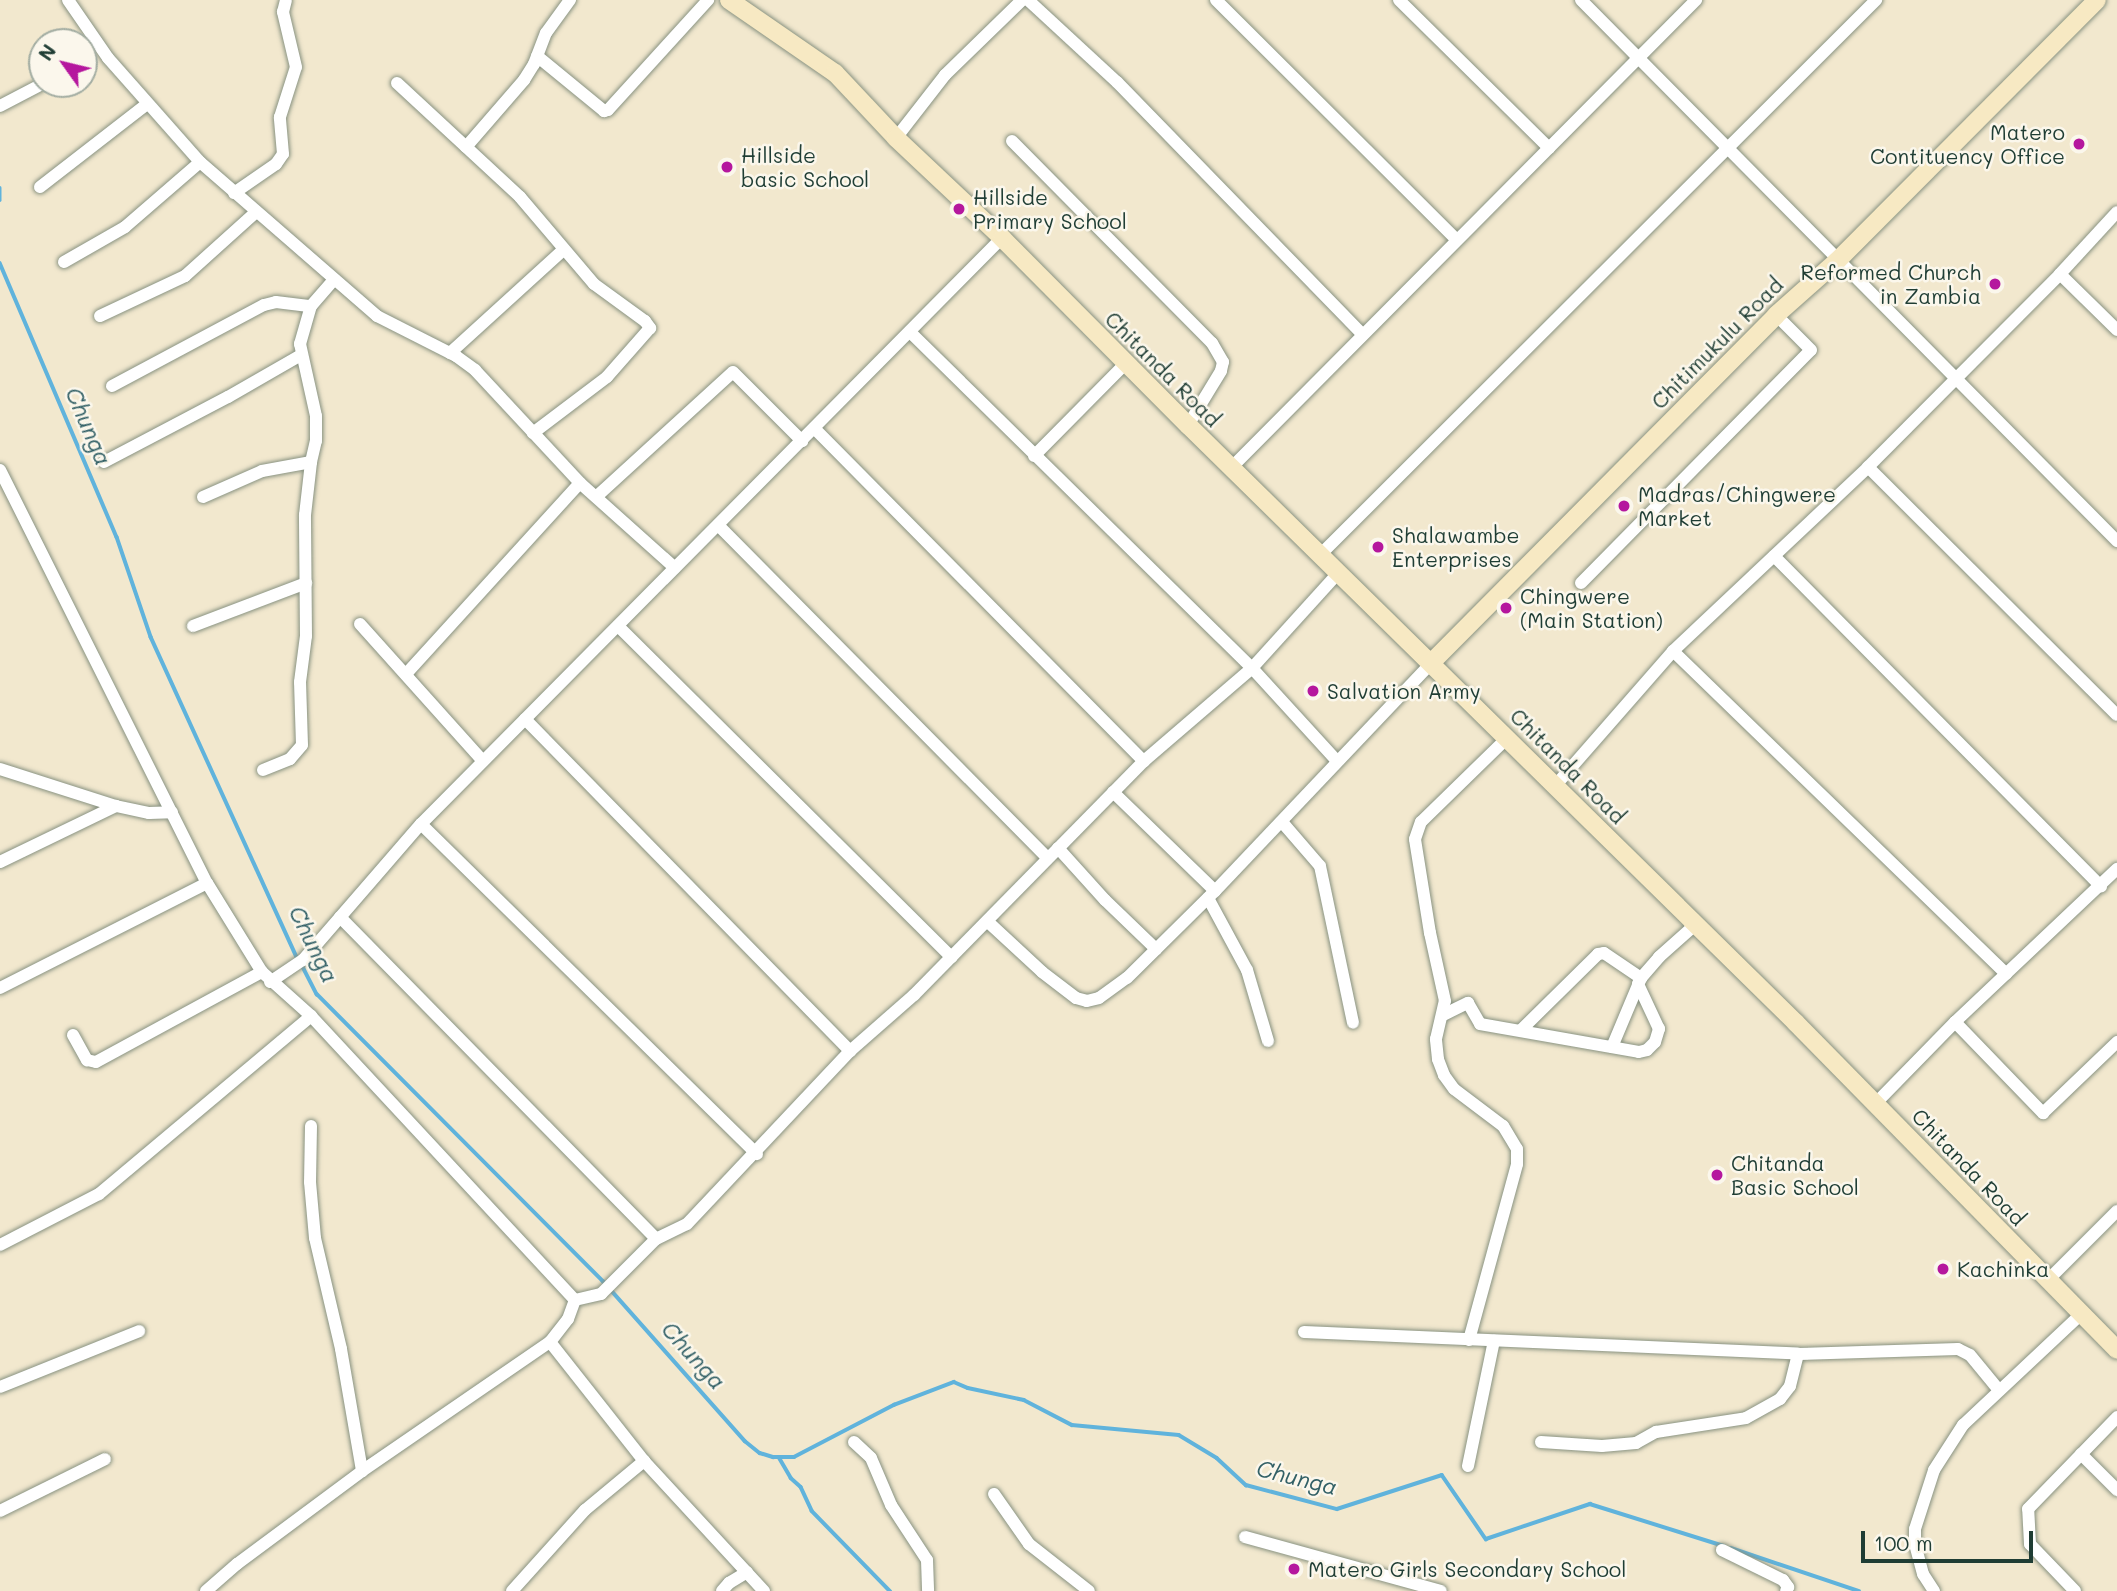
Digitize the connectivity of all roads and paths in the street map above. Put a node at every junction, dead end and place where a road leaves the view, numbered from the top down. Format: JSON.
{"nodes":[{"id":1,"x":68,"y":0,"type":"edge"},
{"id":2,"x":286,"y":0,"type":"edge"},
{"id":3,"x":570,"y":0,"type":"edge"},
{"id":4,"x":708,"y":0,"type":"edge"},
{"id":5,"x":729,"y":0,"type":"edge"},
{"id":6,"x":1022,"y":0,"type":"edge"},
{"id":7,"x":1028,"y":0,"type":"edge"},
{"id":8,"x":1216,"y":0,"type":"edge"},
{"id":9,"x":1399,"y":0,"type":"edge"},
{"id":10,"x":1581,"y":0,"type":"edge"},
{"id":11,"x":1696,"y":0,"type":"edge"},
{"id":12,"x":1876,"y":0,"type":"edge"},
{"id":13,"x":2097,"y":0,"type":"edge"},
{"id":14,"x":82,"y":28,"type":"edge"},
{"id":15,"x":98,"y":52,"type":"edge"},
{"id":16,"x":537,"y":56,"type":"junction"},
{"id":17,"x":1638,"y":57,"type":"junction"},
{"id":18,"x":397,"y":83,"type":"dead end"},
{"id":19,"x":28,"y":91,"type":"edge"},
{"id":20,"x":147,"y":104,"type":"junction"},
{"id":21,"x":0,"y":106,"type":"edge"},
{"id":22,"x":896,"y":138,"type":"junction"},
{"id":23,"x":1012,"y":141,"type":"dead end"},
{"id":24,"x":466,"y":147,"type":"junction"},
{"id":25,"x":1549,"y":148,"type":"junction"},
{"id":26,"x":1730,"y":148,"type":"junction"},
{"id":27,"x":200,"y":162,"type":"junction"},
{"id":28,"x":40,"y":187,"type":"dead end"},
{"id":29,"x":234,"y":193,"type":"junction"},
{"id":30,"x":256,"y":212,"type":"junction"},
{"id":31,"x":2117,"y":212,"type":"edge"},
{"id":32,"x":1002,"y":238,"type":"junction"},
{"id":33,"x":1457,"y":240,"type":"junction"},
{"id":34,"x":563,"y":250,"type":"junction"},
{"id":35,"x":1836,"y":261,"type":"junction"},
{"id":36,"x":64,"y":262,"type":"dead end"},
{"id":37,"x":2060,"y":274,"type":"junction"},
{"id":38,"x":334,"y":280,"type":"junction"},
{"id":39,"x":311,"y":306,"type":"junction"},
{"id":40,"x":1776,"y":315,"type":"junction"},
{"id":41,"x":100,"y":317,"type":"dead end"},
{"id":42,"x":2117,"y":330,"type":"edge"},
{"id":43,"x":910,"y":332,"type":"junction"},
{"id":44,"x":1362,"y":334,"type":"junction"},
{"id":45,"x":450,"y":353,"type":"junction"},
{"id":46,"x":301,"y":355,"type":"junction"},
{"id":47,"x":1125,"y":363,"type":"junction"},
{"id":48,"x":1954,"y":379,"type":"junction"},
{"id":49,"x":112,"y":386,"type":"dead end"},
{"id":50,"x":1188,"y":425,"type":"junction"},
{"id":51,"x":814,"y":428,"type":"junction"},
{"id":52,"x":533,"y":433,"type":"junction"},
{"id":53,"x":802,"y":441,"type":"junction"},
{"id":54,"x":1034,"y":456,"type":"junction"},
{"id":55,"x":104,"y":462,"type":"dead end"},
{"id":56,"x":311,"y":462,"type":"junction"},
{"id":57,"x":1868,"y":467,"type":"junction"},
{"id":58,"x":1231,"y":468,"type":"junction"},
{"id":59,"x":0,"y":470,"type":"edge"},
{"id":60,"x":580,"y":483,"type":"junction"},
{"id":61,"x":4,"y":491,"type":"edge"},
{"id":62,"x":203,"y":497,"type":"dead end"},
{"id":63,"x":596,"y":497,"type":"junction"},
{"id":64,"x":719,"y":526,"type":"junction"},
{"id":65,"x":2117,"y":541,"type":"edge"},
{"id":66,"x":1320,"y":555,"type":"junction"},
{"id":67,"x":1774,"y":556,"type":"junction"},
{"id":68,"x":675,"y":568,"type":"junction"},
{"id":69,"x":1338,"y":573,"type":"junction"},
{"id":70,"x":306,"y":583,"type":"junction"},
{"id":71,"x":1581,"y":583,"type":"dead end"},
{"id":72,"x":360,"y":624,"type":"dead end"},
{"id":73,"x":193,"y":626,"type":"dead end"},
{"id":74,"x":618,"y":626,"type":"junction"},
{"id":75,"x":1673,"y":651,"type":"junction"},
{"id":76,"x":1431,"y":663,"type":"junction"},
{"id":77,"x":1252,"y":668,"type":"junction"},
{"id":78,"x":406,"y":674,"type":"junction"},
{"id":79,"x":2117,"y":715,"type":"edge"},
{"id":80,"x":526,"y":719,"type":"junction"},
{"id":81,"x":1507,"y":738,"type":"junction"},
{"id":82,"x":483,"y":761,"type":"junction"},
{"id":83,"x":1144,"y":761,"type":"junction"},
{"id":84,"x":1336,"y":761,"type":"junction"},
{"id":85,"x":0,"y":769,"type":"edge"},
{"id":86,"x":263,"y":770,"type":"dead end"},
{"id":87,"x":1555,"y":786,"type":"junction"},
{"id":88,"x":1113,"y":792,"type":"junction"},
{"id":89,"x":116,"y":806,"type":"junction"},
{"id":90,"x":172,"y":812,"type":"junction"},
{"id":91,"x":1282,"y":822,"type":"junction"},
{"id":92,"x":421,"y":824,"type":"junction"},
{"id":93,"x":1058,"y":848,"type":"junction"},
{"id":94,"x":1048,"y":858,"type":"junction"},
{"id":95,"x":0,"y":862,"type":"edge"},
{"id":96,"x":2117,"y":869,"type":"edge"},
{"id":97,"x":207,"y":883,"type":"junction"},
{"id":98,"x":2101,"y":887,"type":"junction"},
{"id":99,"x":1212,"y":894,"type":"junction"},
{"id":100,"x":340,"y":917,"type":"junction"},
{"id":101,"x":987,"y":921,"type":"junction"},
{"id":102,"x":1696,"y":925,"type":"junction"},
{"id":103,"x":1156,"y":949,"type":"junction"},
{"id":104,"x":951,"y":957,"type":"junction"},
{"id":105,"x":2006,"y":974,"type":"junction"},
{"id":106,"x":267,"y":977,"type":"junction"},
{"id":107,"x":1640,"y":981,"type":"junction"},
{"id":108,"x":0,"y":988,"type":"edge"},
{"id":109,"x":1443,"y":1015,"type":"junction"},
{"id":110,"x":311,"y":1016,"type":"junction"},
{"id":111,"x":1955,"y":1021,"type":"junction"},
{"id":112,"x":1353,"y":1023,"type":"dead end"},
{"id":113,"x":1521,"y":1030,"type":"junction"},
{"id":114,"x":73,"y":1035,"type":"dead end"},
{"id":115,"x":1268,"y":1041,"type":"dead end"},
{"id":116,"x":2117,"y":1042,"type":"edge"},
{"id":117,"x":1612,"y":1047,"type":"junction"},
{"id":118,"x":850,"y":1051,"type":"junction"},
{"id":119,"x":1875,"y":1104,"type":"junction"},
{"id":120,"x":311,"y":1126,"type":"dead end"},
{"id":121,"x":757,"y":1154,"type":"junction"},
{"id":122,"x":2117,"y":1211,"type":"edge"},
{"id":123,"x":656,"y":1239,"type":"junction"},
{"id":124,"x":0,"y":1245,"type":"edge"},
{"id":125,"x":2047,"y":1282,"type":"junction"},
{"id":126,"x":575,"y":1300,"type":"junction"},
{"id":127,"x":2081,"y":1314,"type":"junction"},
{"id":128,"x":139,"y":1331,"type":"dead end"},
{"id":129,"x":1304,"y":1332,"type":"dead end"},
{"id":130,"x":1469,"y":1340,"type":"junction"},
{"id":131,"x":1494,"y":1341,"type":"junction"},
{"id":132,"x":550,"y":1342,"type":"junction"},
{"id":133,"x":2117,"y":1350,"type":"edge"},
{"id":134,"x":1798,"y":1354,"type":"junction"},
{"id":135,"x":0,"y":1387,"type":"edge"},
{"id":136,"x":1998,"y":1390,"type":"junction"},
{"id":137,"x":2117,"y":1417,"type":"edge"},
{"id":138,"x":854,"y":1442,"type":"dead end"},
{"id":139,"x":1541,"y":1442,"type":"dead end"},
{"id":140,"x":2081,"y":1454,"type":"junction"},
{"id":141,"x":105,"y":1459,"type":"dead end"},
{"id":142,"x":644,"y":1461,"type":"junction"},
{"id":143,"x":1468,"y":1466,"type":"dead end"},
{"id":144,"x":362,"y":1471,"type":"junction"},
{"id":145,"x":2117,"y":1490,"type":"edge"},
{"id":146,"x":994,"y":1494,"type":"dead end"},
{"id":147,"x":0,"y":1511,"type":"edge"},
{"id":148,"x":1245,"y":1537,"type":"dead end"},
{"id":149,"x":1722,"y":1550,"type":"dead end"},
{"id":150,"x":747,"y":1572,"type":"junction"},
{"id":151,"x":206,"y":1591,"type":"edge"},
{"id":152,"x":512,"y":1591,"type":"edge"},
{"id":153,"x":722,"y":1591,"type":"edge"},
{"id":154,"x":764,"y":1591,"type":"edge"},
{"id":155,"x":928,"y":1591,"type":"edge"},
{"id":156,"x":1089,"y":1591,"type":"edge"},
{"id":157,"x":1441,"y":1591,"type":"edge"},
{"id":158,"x":1786,"y":1591,"type":"edge"},
{"id":159,"x":1934,"y":1591,"type":"edge"},
{"id":160,"x":2075,"y":1591,"type":"edge"}],
"edges":[{"from":1,"to":14,"type":"street"},
{"from":2,"to":29,"type":"street"},
{"from":3,"to":16,"type":"street"},
{"from":4,"to":16,"type":"street"},
{"from":5,"to":22,"type":"street","name":"Chitanda Road"},
{"from":6,"to":22,"type":"street"},
{"from":7,"to":44,"type":"street"},
{"from":8,"to":33,"type":"street"},
{"from":9,"to":25,"type":"street"},
{"from":10,"to":17,"type":"street"},
{"from":11,"to":17,"type":"street"},
{"from":12,"to":26,"type":"street"},
{"from":13,"to":35,"type":"street","name":"Chitimukulu Road"},
{"from":15,"to":20,"type":"street"},
{"from":16,"to":24,"type":"street"},
{"from":17,"to":25,"type":"street"},
{"from":17,"to":26,"type":"street"},
{"from":18,"to":24,"type":"street"},
{"from":19,"to":21,"type":"street"},
{"from":20,"to":27,"type":"street"},
{"from":20,"to":28,"type":"street"},
{"from":22,"to":32,"type":"street","name":"Chitanda Road"},
{"from":23,"to":50,"type":"street"},
{"from":24,"to":34,"type":"street"},
{"from":25,"to":33,"type":"street"},
{"from":26,"to":35,"type":"street"},
{"from":26,"to":66,"type":"street"},
{"from":27,"to":29,"type":"street"},
{"from":27,"to":36,"type":"street"},
{"from":29,"to":30,"type":"street"},
{"from":30,"to":38,"type":"street"},
{"from":30,"to":41,"type":"street"},
{"from":31,"to":37,"type":"street"},
{"from":32,"to":43,"type":"street"},
{"from":32,"to":47,"type":"street","name":"Chitanda Road"},
{"from":33,"to":44,"type":"street"},
{"from":34,"to":45,"type":"street"},
{"from":34,"to":52,"type":"street"},
{"from":35,"to":40,"type":"street","name":"Chitimukulu Road"},
{"from":35,"to":48,"type":"street"},
{"from":37,"to":42,"type":"street"},
{"from":37,"to":48,"type":"street"},
{"from":38,"to":39,"type":"street"},
{"from":38,"to":45,"type":"street"},
{"from":39,"to":46,"type":"street"},
{"from":39,"to":49,"type":"street"},
{"from":40,"to":71,"type":"street"},
{"from":40,"to":76,"type":"street","name":"Chitimukulu Road"},
{"from":43,"to":51,"type":"street"},
{"from":43,"to":54,"type":"street"},
{"from":44,"to":58,"type":"street"},
{"from":45,"to":52,"type":"street"},
{"from":46,"to":55,"type":"street"},
{"from":46,"to":56,"type":"street"},
{"from":47,"to":50,"type":"street","name":"Chitanda Road"},
{"from":47,"to":54,"type":"street"},
{"from":48,"to":57,"type":"street"},
{"from":48,"to":65,"type":"street"},
{"from":50,"to":58,"type":"street","name":"Chitanda Road"},
{"from":51,"to":53,"type":"street"},
{"from":51,"to":83,"type":"street"},
{"from":52,"to":60,"type":"street"},
{"from":53,"to":63,"type":"street"},
{"from":53,"to":64,"type":"street"},
{"from":54,"to":77,"type":"street"},
{"from":56,"to":62,"type":"street"},
{"from":56,"to":70,"type":"street"},
{"from":57,"to":67,"type":"street"},
{"from":57,"to":79,"type":"street"},
{"from":58,"to":66,"type":"street","name":"Chitanda Road"},
{"from":59,"to":61,"type":"street"},
{"from":60,"to":63,"type":"street"},
{"from":60,"to":78,"type":"street"},
{"from":61,"to":90,"type":"street"},
{"from":63,"to":68,"type":"street"},
{"from":64,"to":68,"type":"street"},
{"from":64,"to":94,"type":"street"},
{"from":66,"to":69,"type":"street","name":"Chitanda Road"},
{"from":67,"to":75,"type":"street"},
{"from":67,"to":98,"type":"street"},
{"from":68,"to":74,"type":"street"},
{"from":69,"to":76,"type":"street","name":"Chitanda Road"},
{"from":69,"to":77,"type":"street"},
{"from":70,"to":73,"type":"street"},
{"from":70,"to":86,"type":"street"},
{"from":72,"to":78,"type":"street"},
{"from":74,"to":80,"type":"street"},
{"from":74,"to":104,"type":"street"},
{"from":75,"to":87,"type":"street"},
{"from":75,"to":105,"type":"street"},
{"from":76,"to":81,"type":"street","name":"Chitanda Road"},
{"from":76,"to":84,"type":"street"},
{"from":77,"to":83,"type":"street"},
{"from":77,"to":84,"type":"street"},
{"from":78,"to":82,"type":"street"},
{"from":80,"to":82,"type":"street"},
{"from":80,"to":118,"type":"street"},
{"from":81,"to":87,"type":"street","name":"Chitanda Road"},
{"from":81,"to":109,"type":"street"},
{"from":82,"to":92,"type":"street"},
{"from":83,"to":88,"type":"street"},
{"from":84,"to":91,"type":"street"},
{"from":85,"to":89,"type":"street"},
{"from":87,"to":102,"type":"street","name":"Chitanda Road"},
{"from":88,"to":93,"type":"street"},
{"from":88,"to":99,"type":"street"},
{"from":89,"to":90,"type":"street"},
{"from":89,"to":95,"type":"street"},
{"from":90,"to":97,"type":"street"},
{"from":91,"to":99,"type":"street"},
{"from":91,"to":112,"type":"street"},
{"from":92,"to":100,"type":"street"},
{"from":92,"to":121,"type":"street"},
{"from":93,"to":94,"type":"street"},
{"from":93,"to":103,"type":"street"},
{"from":94,"to":101,"type":"street"},
{"from":96,"to":98,"type":"street"},
{"from":97,"to":106,"type":"street"},
{"from":97,"to":108,"type":"street"},
{"from":98,"to":105,"type":"street"},
{"from":99,"to":103,"type":"street"},
{"from":99,"to":115,"type":"street"},
{"from":100,"to":106,"type":"street"},
{"from":100,"to":123,"type":"street"},
{"from":101,"to":103,"type":"street"},
{"from":101,"to":104,"type":"street"},
{"from":102,"to":107,"type":"street"},
{"from":102,"to":119,"type":"street","name":"Chitanda Road"},
{"from":104,"to":118,"type":"street"},
{"from":105,"to":111,"type":"street"},
{"from":106,"to":110,"type":"street"},
{"from":106,"to":114,"type":"street"},
{"from":107,"to":113,"type":"street"},
{"from":107,"to":117,"type":"street"},
{"from":107,"to":117,"type":"street"},
{"from":109,"to":113,"type":"street"},
{"from":109,"to":130,"type":"street"},
{"from":110,"to":124,"type":"street"},
{"from":110,"to":126,"type":"street"},
{"from":111,"to":116,"type":"street"},
{"from":111,"to":119,"type":"street"},
{"from":113,"to":117,"type":"street"},
{"from":118,"to":121,"type":"street"},
{"from":119,"to":125,"type":"street","name":"Chitanda Road"},
{"from":120,"to":144,"type":"street"},
{"from":121,"to":123,"type":"street"},
{"from":122,"to":125,"type":"street"},
{"from":123,"to":126,"type":"street"},
{"from":125,"to":127,"type":"street","name":"Chitanda Road"},
{"from":126,"to":132,"type":"street"},
{"from":127,"to":133,"type":"street","name":"Chitanda Road"},
{"from":127,"to":136,"type":"street"},
{"from":128,"to":135,"type":"street"},
{"from":129,"to":130,"type":"street"},
{"from":130,"to":131,"type":"street"},
{"from":131,"to":134,"type":"street"},
{"from":131,"to":143,"type":"street"},
{"from":132,"to":142,"type":"street"},
{"from":132,"to":144,"type":"street"},
{"from":134,"to":136,"type":"street"},
{"from":134,"to":139,"type":"street"},
{"from":136,"to":159,"type":"street"},
{"from":137,"to":140,"type":"street"},
{"from":138,"to":155,"type":"street"},
{"from":140,"to":145,"type":"street"},
{"from":140,"to":160,"type":"street"},
{"from":141,"to":147,"type":"street"},
{"from":142,"to":150,"type":"street"},
{"from":142,"to":152,"type":"street"},
{"from":144,"to":151,"type":"street"},
{"from":146,"to":156,"type":"street"},
{"from":148,"to":157,"type":"street"},
{"from":149,"to":158,"type":"street"},
{"from":150,"to":153,"type":"street"},
{"from":150,"to":154,"type":"street"}]}
